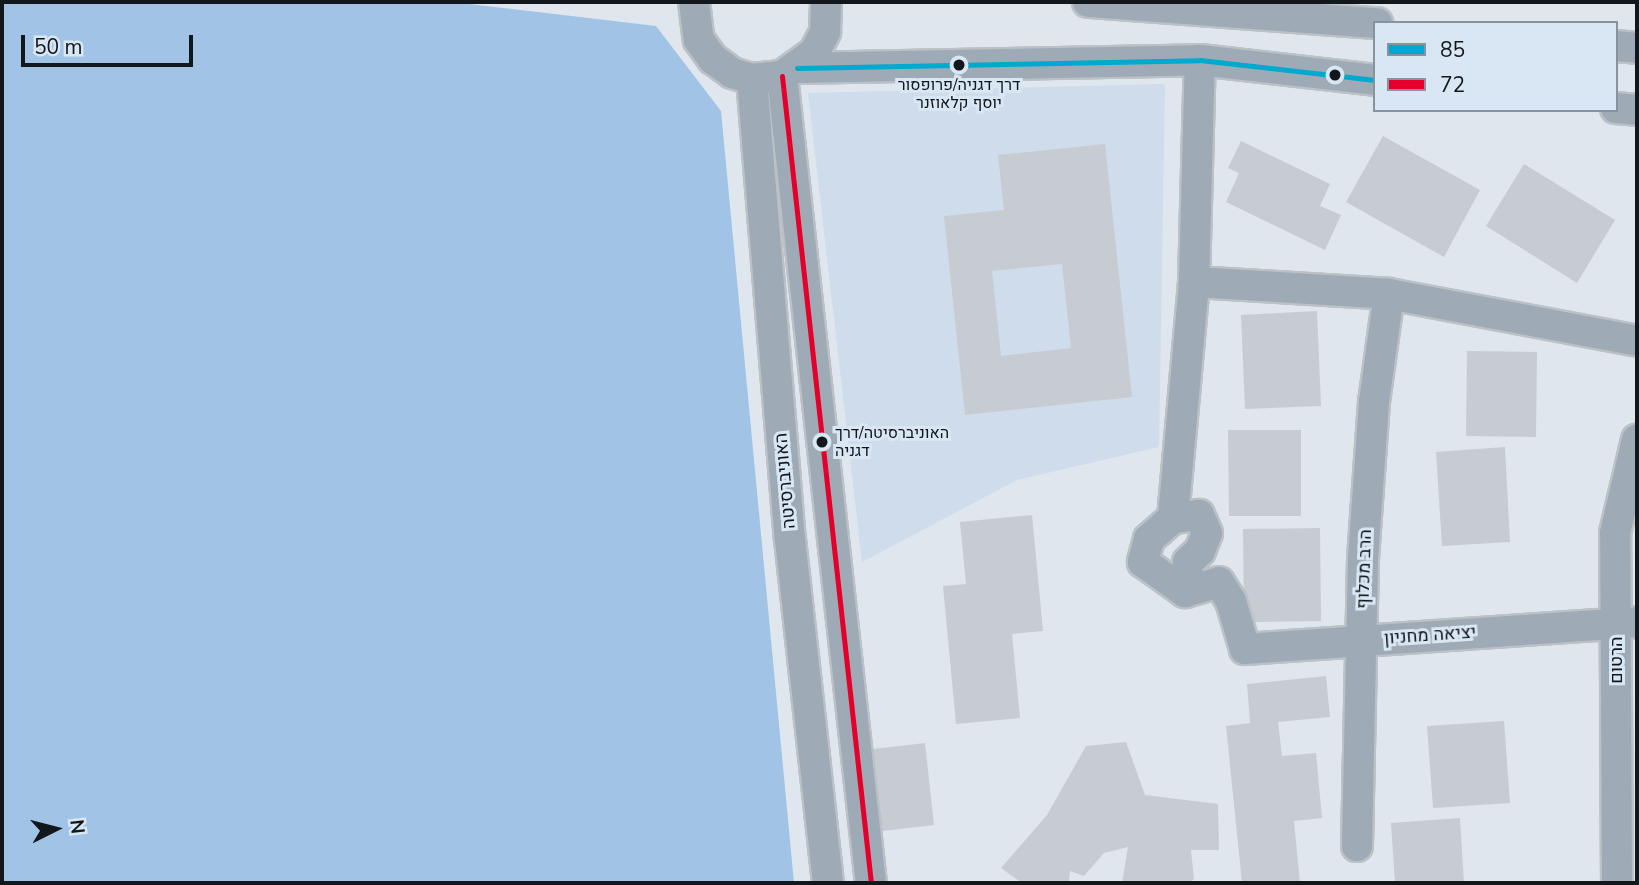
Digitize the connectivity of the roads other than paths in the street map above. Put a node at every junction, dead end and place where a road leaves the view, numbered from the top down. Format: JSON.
{"nodes":[{"id":1,"x":694,"y":2,"type":"edge"},
{"id":2,"x":827,"y":2,"type":"edge"},
{"id":3,"x":1088,"y":2,"type":"edge"},
{"id":4,"x":1373,"y":23,"type":"edge"},
{"id":5,"x":1618,"y":46,"type":"edge"},
{"id":6,"x":1637,"y":48,"type":"edge"},
{"id":7,"x":1200,"y":60,"type":"junction"},
{"id":8,"x":790,"y":72,"type":"junction"},
{"id":9,"x":752,"y":79,"type":"junction"},
{"id":10,"x":1373,"y":80,"type":"edge"},
{"id":11,"x":1618,"y":108,"type":"edge"},
{"id":12,"x":1637,"y":110,"type":"edge"},
{"id":13,"x":1194,"y":282,"type":"junction"},
{"id":14,"x":1389,"y":294,"type":"junction"},
{"id":15,"x":1637,"y":341,"type":"edge"},
{"id":16,"x":1637,"y":440,"type":"edge"},
{"id":17,"x":1173,"y":517,"type":"junction"},
{"id":18,"x":1185,"y":592,"type":"junction"},
{"id":19,"x":1627,"y":622,"type":"edge"},
{"id":20,"x":1362,"y":639,"type":"junction"},
{"id":21,"x":1357,"y":846,"type":"dead end"},
{"id":22,"x":828,"y":883,"type":"edge"},
{"id":23,"x":871,"y":883,"type":"edge"},
{"id":24,"x":1617,"y":883,"type":"edge"}],
"edges":[{"from":1,"to":9,"type":"street"},
{"from":2,"to":8,"type":"street"},
{"from":3,"to":4,"type":"street"},
{"from":5,"to":6,"type":"street"},
{"from":7,"to":8,"type":"street"},
{"from":7,"to":10,"type":"street"},
{"from":7,"to":13,"type":"street"},
{"from":8,"to":9,"type":"street"},
{"from":8,"to":23,"type":"street"},
{"from":9,"to":22,"type":"street","name":"האוניברסיטה"},
{"from":11,"to":12,"type":"street"},
{"from":13,"to":14,"type":"street"},
{"from":13,"to":17,"type":"street"},
{"from":14,"to":15,"type":"street"},
{"from":14,"to":20,"type":"street","name":"הרב מכלוף"},
{"from":16,"to":19,"type":"street","name":"הרטום"},
{"from":17,"to":18,"type":"street"},
{"from":17,"to":18,"type":"street"},
{"from":18,"to":20,"type":"street","name":"יציאה מחניון"},
{"from":19,"to":20,"type":"street","name":"יציאה מחניון"},
{"from":19,"to":24,"type":"street","name":"הרטום"},
{"from":20,"to":21,"type":"street","name":"הרב מכלוף"}]}
